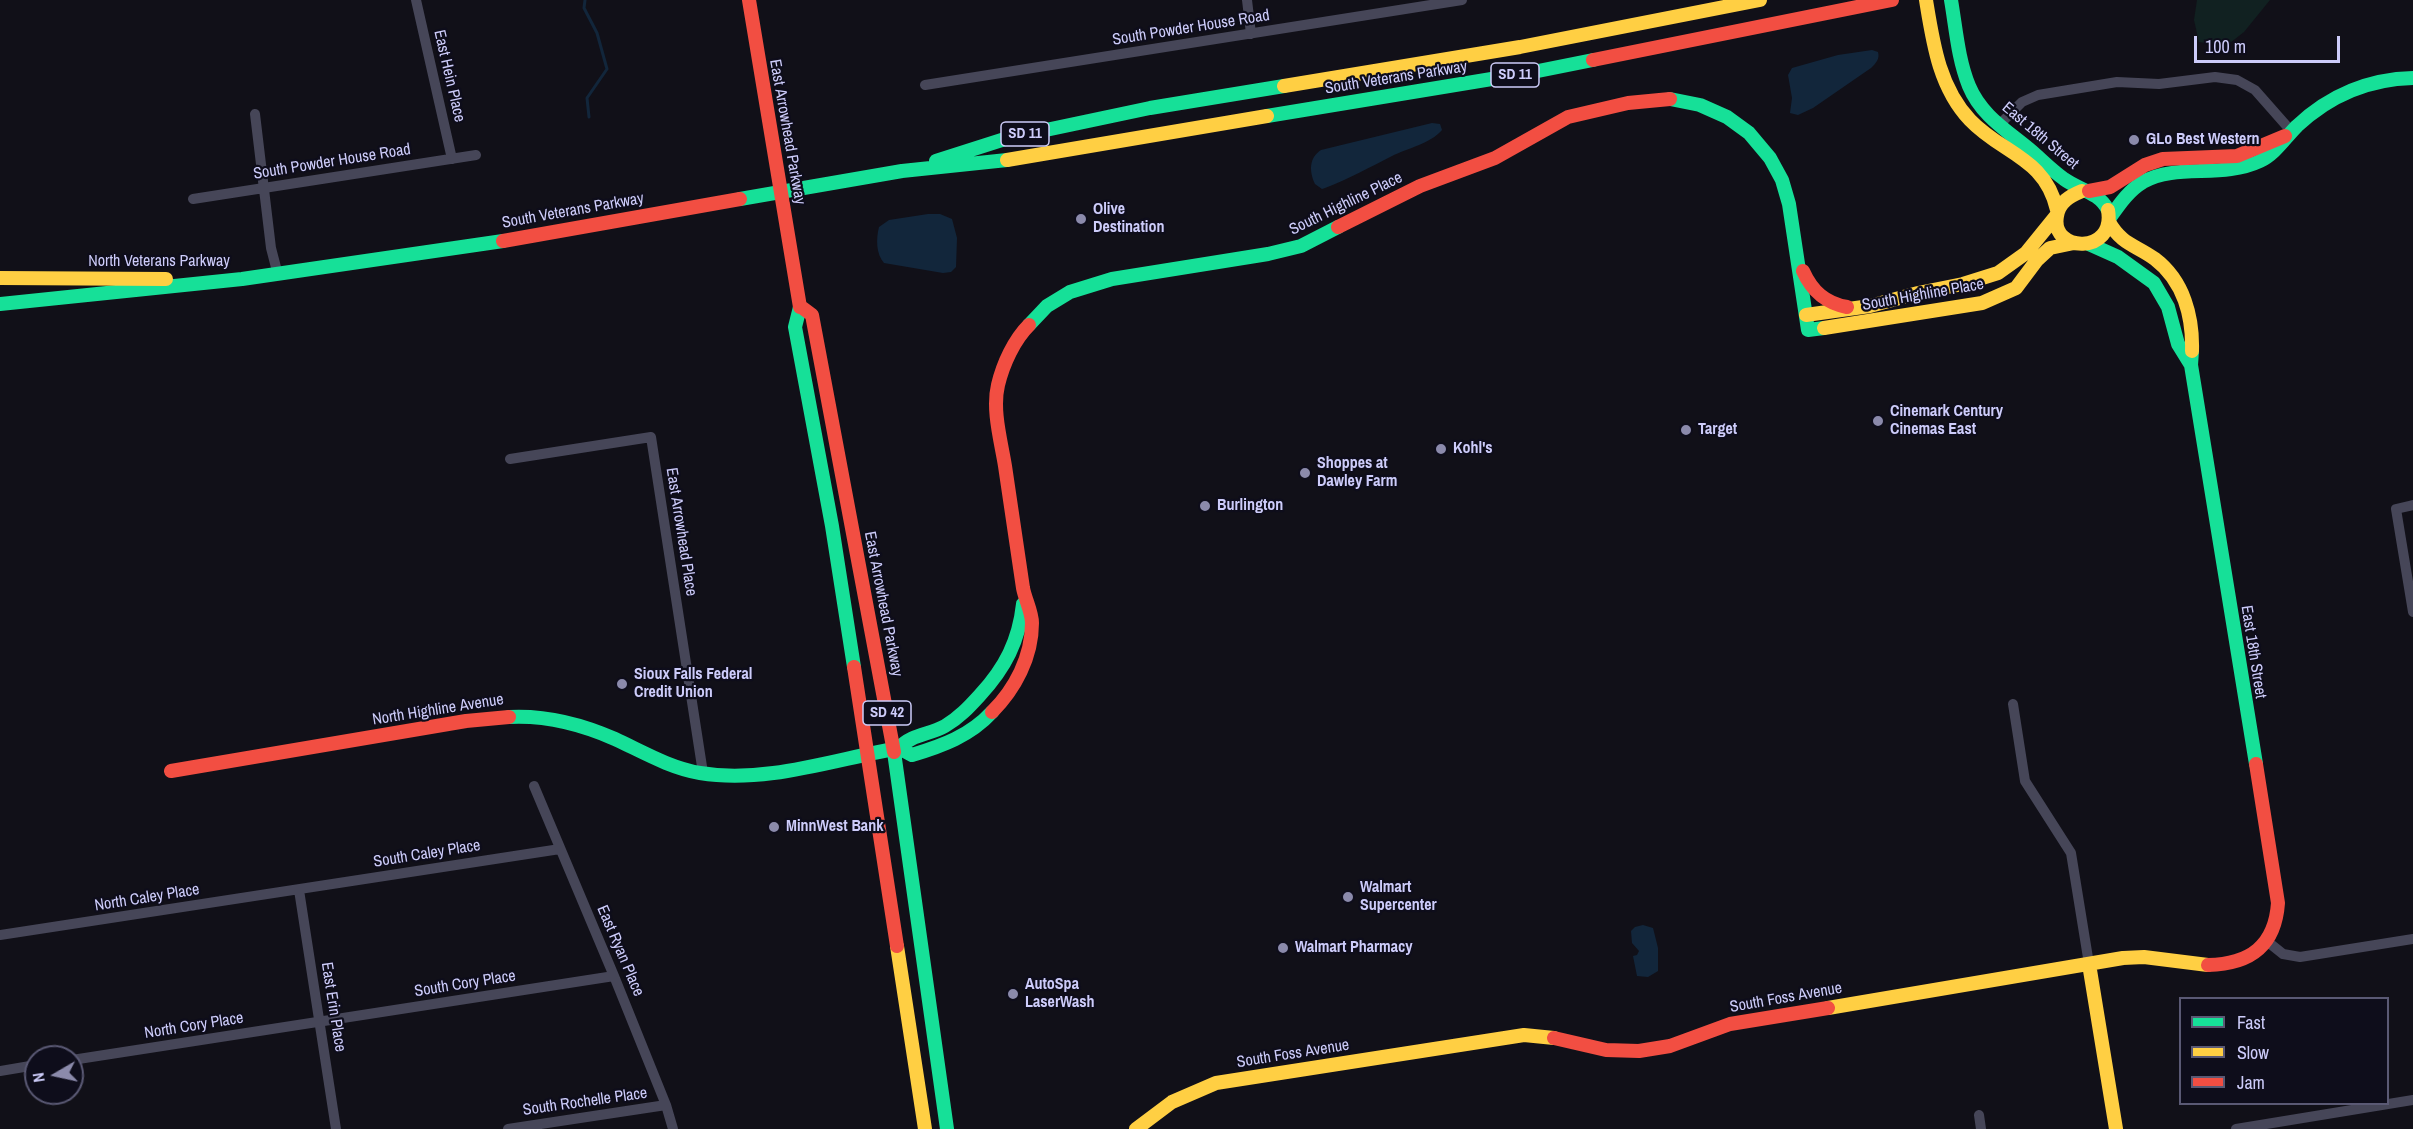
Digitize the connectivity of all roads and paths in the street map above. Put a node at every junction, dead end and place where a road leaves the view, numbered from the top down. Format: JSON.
{"nodes":[{"id":1,"x":416,"y":0,"type":"edge"},
{"id":2,"x":749,"y":0,"type":"edge"},
{"id":3,"x":1246,"y":0,"type":"edge"},
{"id":4,"x":1461,"y":0,"type":"edge"},
{"id":5,"x":1760,"y":0,"type":"edge"},
{"id":6,"x":1892,"y":0,"type":"edge"},
{"id":7,"x":1926,"y":0,"type":"edge"},
{"id":8,"x":1951,"y":0,"type":"edge"},
{"id":9,"x":1251,"y":34,"type":"junction"},
{"id":10,"x":2413,"y":78,"type":"edge"},
{"id":11,"x":925,"y":85,"type":"dead end"},
{"id":12,"x":255,"y":114,"type":"dead end"},
{"id":13,"x":1999,"y":126,"type":"junction"},
{"id":14,"x":2290,"y":134,"type":"junction"},
{"id":15,"x":476,"y":155,"type":"dead end"},
{"id":16,"x":452,"y":159,"type":"junction"},
{"id":17,"x":902,"y":171,"type":"junction"},
{"id":18,"x":264,"y":188,"type":"junction"},
{"id":19,"x":780,"y":191,"type":"junction"},
{"id":20,"x":2085,"y":191,"type":"junction"},
{"id":21,"x":194,"y":199,"type":"dead end"},
{"id":22,"x":2056,"y":213,"type":"junction"},
{"id":23,"x":2109,"y":220,"type":"junction"},
{"id":24,"x":2074,"y":243,"type":"junction"},
{"id":25,"x":2089,"y":244,"type":"junction"},
{"id":26,"x":1797,"y":255,"type":"junction"},
{"id":27,"x":278,"y":275,"type":"junction"},
{"id":28,"x":0,"y":278,"type":"edge"},
{"id":29,"x":248,"y":279,"type":"junction"},
{"id":30,"x":0,"y":304,"type":"edge"},
{"id":31,"x":800,"y":306,"type":"junction"},
{"id":32,"x":1862,"y":308,"type":"junction"},
{"id":33,"x":1806,"y":315,"type":"junction"},
{"id":34,"x":2191,"y":365,"type":"junction"},
{"id":35,"x":510,"y":459,"type":"dead end"},
{"id":36,"x":2413,"y":506,"type":"edge"},
{"id":37,"x":1024,"y":592,"type":"junction"},
{"id":38,"x":2413,"y":612,"type":"edge"},
{"id":39,"x":2013,"y":704,"type":"dead end"},
{"id":40,"x":896,"y":749,"type":"junction"},
{"id":41,"x":868,"y":753,"type":"junction"},
{"id":42,"x":171,"y":771,"type":"dead end"},
{"id":43,"x":703,"y":773,"type":"junction"},
{"id":44,"x":534,"y":786,"type":"dead end"},
{"id":45,"x":560,"y":849,"type":"junction"},
{"id":46,"x":299,"y":890,"type":"junction"},
{"id":47,"x":0,"y":935,"type":"edge"},
{"id":48,"x":2413,"y":939,"type":"edge"},
{"id":49,"x":2268,"y":942,"type":"junction"},
{"id":50,"x":2089,"y":964,"type":"junction"},
{"id":51,"x":615,"y":976,"type":"junction"},
{"id":52,"x":320,"y":1021,"type":"junction"},
{"id":53,"x":84,"y":1058,"type":"edge"},
{"id":54,"x":24,"y":1067,"type":"edge"},
{"id":55,"x":0,"y":1071,"type":"edge"},
{"id":56,"x":2413,"y":1101,"type":"edge"},
{"id":57,"x":666,"y":1105,"type":"junction"},
{"id":58,"x":2388,"y":1105,"type":"edge"},
{"id":59,"x":2389,"y":1105,"type":"edge"},
{"id":60,"x":1979,"y":1115,"type":"dead end"},
{"id":61,"x":336,"y":1129,"type":"edge"},
{"id":62,"x":508,"y":1129,"type":"edge"},
{"id":63,"x":674,"y":1129,"type":"edge"},
{"id":64,"x":925,"y":1129,"type":"edge"},
{"id":65,"x":946,"y":1129,"type":"edge"},
{"id":66,"x":1136,"y":1129,"type":"edge"},
{"id":67,"x":1981,"y":1129,"type":"edge"},
{"id":68,"x":2116,"y":1129,"type":"edge"},
{"id":69,"x":2236,"y":1129,"type":"edge"}],
"edges":[{"from":1,"to":16,"type":"street","name":"East Hein Place"},
{"from":2,"to":19,"type":"main road","name":"East Arrowhead Parkway"},
{"from":3,"to":9,"type":"street"},
{"from":4,"to":9,"type":"street","name":"South Powder House Road"},
{"from":5,"to":17,"type":"main road","name":"South Veterans Parkway","number":"SD 11"},
{"from":6,"to":17,"type":"main road","name":"South Veterans Parkway","number":"SD 11"},
{"from":7,"to":22,"type":"main road","name":"East 18th Street"},
{"from":8,"to":13,"type":"main road","name":"East 18th Street"},
{"from":9,"to":11,"type":"street","name":"South Powder House Road"},
{"from":10,"to":14,"type":"main road"},
{"from":12,"to":18,"type":"street"},
{"from":13,"to":14,"type":"street"},
{"from":13,"to":20,"type":"main road","name":"East 18th Street"},
{"from":14,"to":20,"type":"main road"},
{"from":14,"to":23,"type":"main road"},
{"from":15,"to":16,"type":"street","name":"South Powder House Road"},
{"from":16,"to":18,"type":"street","name":"South Powder House Road"},
{"from":17,"to":19,"type":"main road","name":"South Veterans Parkway","number":"SD 11"},
{"from":18,"to":21,"type":"street","name":"South Powder House Road"},
{"from":18,"to":27,"type":"street"},
{"from":19,"to":27,"type":"main road","name":"South Veterans Parkway"},
{"from":19,"to":31,"type":"main road","name":"East Arrowhead Parkway","number":"SD 42"},
{"from":20,"to":22,"type":"main road","name":"East 18th Street"},
{"from":20,"to":23,"type":"main road","name":"East 18th Street"},
{"from":22,"to":24,"type":"main road","name":"East 18th Street"},
{"from":22,"to":32,"type":"main road","name":"South Highline Place"},
{"from":23,"to":25,"type":"main road"},
{"from":23,"to":34,"type":"main road","name":"East 18th Street"},
{"from":24,"to":25,"type":"main road","name":"East 18th Street"},
{"from":24,"to":33,"type":"main road","name":"South Highline Place"},
{"from":25,"to":34,"type":"main road","name":"East 18th Street"},
{"from":26,"to":32,"type":"main road"},
{"from":26,"to":33,"type":"main road","name":"South Highline Place"},
{"from":26,"to":37,"type":"main road","name":"South Highline Place"},
{"from":27,"to":29,"type":"main road","name":"South Veterans Parkway"},
{"from":28,"to":29,"type":"main road","name":"North Veterans Parkway"},
{"from":29,"to":30,"type":"main road","name":"North Veterans Parkway"},
{"from":31,"to":40,"type":"main road","name":"East Arrowhead Parkway","number":"SD 42"},
{"from":31,"to":41,"type":"main road","name":"East Arrowhead Parkway","number":"SD 42"},
{"from":32,"to":33,"type":"main road","name":"South Highline Place"},
{"from":34,"to":49,"type":"main road","name":"East 18th Street"},
{"from":35,"to":43,"type":"street","name":"East Arrowhead Place"},
{"from":36,"to":38,"type":"street"},
{"from":37,"to":40,"type":"main road","name":"South Highline Place"},
{"from":37,"to":40,"type":"main road","name":"South Highline Place"},
{"from":39,"to":50,"type":"street"},
{"from":40,"to":41,"type":"main road","name":"North Highline Avenue"},
{"from":40,"to":65,"type":"main road","name":"East Arrowhead Parkway","number":"SD 42"},
{"from":41,"to":43,"type":"main road","name":"North Highline Avenue"},
{"from":41,"to":64,"type":"main road","name":"East Arrowhead Parkway","number":"SD 42"},
{"from":42,"to":43,"type":"main road","name":"North Highline Avenue"},
{"from":44,"to":45,"type":"street","name":"East Ryan Place"},
{"from":45,"to":46,"type":"street","name":"South Caley Place"},
{"from":45,"to":51,"type":"street","name":"East Ryan Place"},
{"from":46,"to":47,"type":"street","name":"North Caley Place"},
{"from":46,"to":52,"type":"street","name":"East Erin Place"},
{"from":48,"to":49,"type":"street"},
{"from":49,"to":50,"type":"main road","name":"South Foss Avenue"},
{"from":50,"to":66,"type":"main road","name":"South Foss Avenue"},
{"from":50,"to":68,"type":"main road"},
{"from":51,"to":52,"type":"street","name":"South Cory Place"},
{"from":51,"to":57,"type":"street","name":"East Ryan Place"},
{"from":52,"to":53,"type":"street","name":"North Cory Place"},
{"from":52,"to":61,"type":"street","name":"East Erin Place"},
{"from":54,"to":55,"type":"street"},
{"from":56,"to":59,"type":"street"},
{"from":57,"to":62,"type":"street","name":"South Rochelle Place"},
{"from":57,"to":63,"type":"street","name":"East Ryan Place"},
{"from":58,"to":69,"type":"street"},
{"from":60,"to":67,"type":"street"}]}
